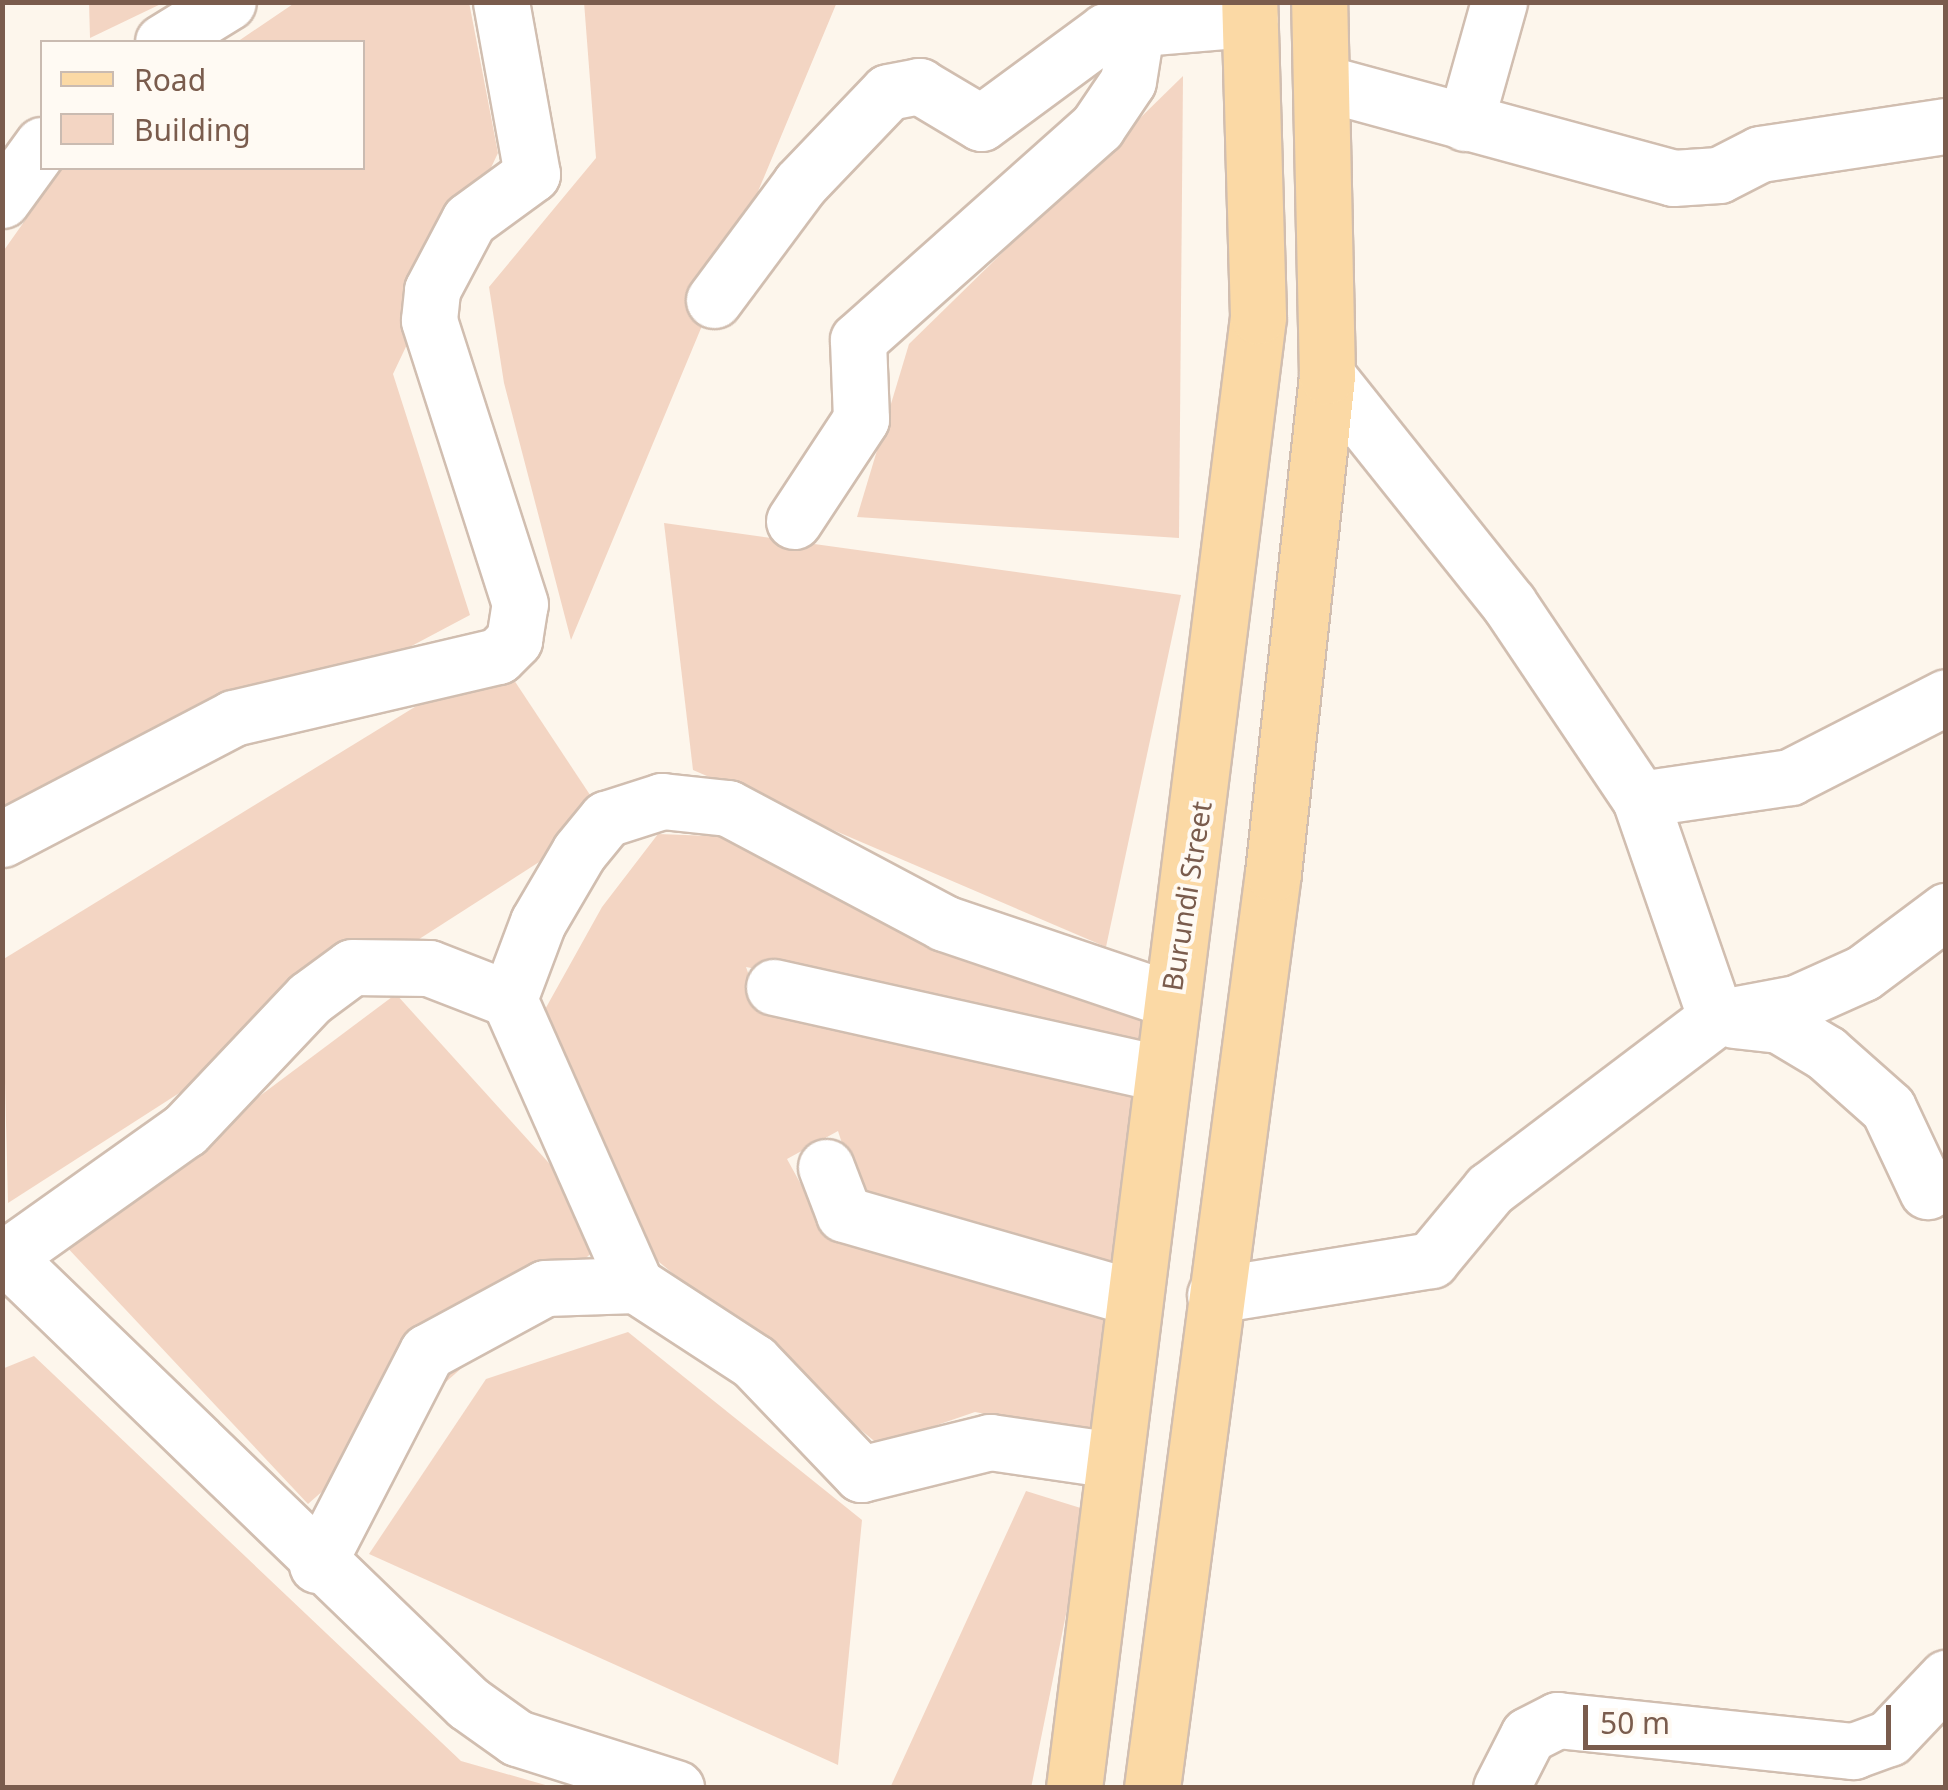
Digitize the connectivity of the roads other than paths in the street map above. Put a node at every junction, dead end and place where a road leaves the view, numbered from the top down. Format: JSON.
{"nodes":[{"id":1,"x":228,"y":2,"type":"edge"},
{"id":2,"x":501,"y":2,"type":"edge"},
{"id":3,"x":1319,"y":2,"type":"edge"},
{"id":4,"x":1499,"y":2,"type":"edge"},
{"id":5,"x":1249,"y":11,"type":"edge"},
{"id":6,"x":1137,"y":26,"type":"junction"},
{"id":7,"x":166,"y":40,"type":"edge"},
{"id":8,"x":1324,"y":83,"type":"junction"},
{"id":9,"x":1464,"y":123,"type":"junction"},
{"id":10,"x":1946,"y":126,"type":"edge"},
{"id":11,"x":40,"y":147,"type":"edge"},
{"id":12,"x":2,"y":200,"type":"edge"},
{"id":13,"x":714,"y":300,"type":"dead end"},
{"id":14,"x":1258,"y":316,"type":"junction"},
{"id":15,"x":1330,"y":319,"type":"junction"},
{"id":16,"x":1327,"y":376,"type":"junction"},
{"id":17,"x":794,"y":521,"type":"dead end"},
{"id":18,"x":1946,"y":696,"type":"edge"},
{"id":19,"x":1640,"y":799,"type":"junction"},
{"id":20,"x":2,"y":839,"type":"edge"},
{"id":21,"x":1194,"y":861,"type":"junction"},
{"id":22,"x":1273,"y":873,"type":"junction"},
{"id":23,"x":1946,"y":911,"type":"edge"},
{"id":24,"x":774,"y":988,"type":"dead end"},
{"id":25,"x":509,"y":999,"type":"junction"},
{"id":26,"x":1170,"y":1000,"type":"junction"},
{"id":27,"x":1716,"y":1018,"type":"junction"},
{"id":28,"x":1159,"y":1074,"type":"junction"},
{"id":29,"x":826,"y":1167,"type":"dead end"},
{"id":30,"x":1926,"y":1191,"type":"dead end"},
{"id":31,"x":11,"y":1283,"type":"edge"},
{"id":32,"x":636,"y":1285,"type":"junction"},
{"id":33,"x":1215,"y":1294,"type":"junction"},
{"id":34,"x":1131,"y":1296,"type":"junction"},
{"id":35,"x":1114,"y":1460,"type":"junction"},
{"id":36,"x":317,"y":1565,"type":"junction"},
{"id":37,"x":1946,"y":1678,"type":"edge"},
{"id":38,"x":676,"y":1788,"type":"edge"},
{"id":39,"x":1074,"y":1788,"type":"edge"},
{"id":40,"x":1152,"y":1788,"type":"edge"},
{"id":41,"x":1501,"y":1788,"type":"edge"}],
"edges":[{"from":1,"to":7,"type":"street"},
{"from":2,"to":20,"type":"street"},
{"from":3,"to":8,"type":"main road"},
{"from":4,"to":9,"type":"street"},
{"from":5,"to":6,"type":"street"},
{"from":5,"to":14,"type":"main road","name":"Burundi Street"},
{"from":6,"to":13,"type":"street"},
{"from":6,"to":17,"type":"street"},
{"from":8,"to":9,"type":"street"},
{"from":8,"to":15,"type":"main road"},
{"from":9,"to":10,"type":"street"},
{"from":11,"to":12,"type":"street"},
{"from":14,"to":15,"type":"main road"},
{"from":14,"to":21,"type":"main road","name":"Burundi Street"},
{"from":15,"to":16,"type":"main road"},
{"from":16,"to":19,"type":"street"},
{"from":16,"to":22,"type":"main road"},
{"from":18,"to":19,"type":"street"},
{"from":19,"to":27,"type":"street"},
{"from":21,"to":22,"type":"main road"},
{"from":21,"to":26,"type":"main road","name":"Burundi Street"},
{"from":22,"to":33,"type":"main road"},
{"from":23,"to":27,"type":"street"},
{"from":24,"to":28,"type":"street"},
{"from":25,"to":26,"type":"street"},
{"from":25,"to":31,"type":"street"},
{"from":25,"to":32,"type":"street"},
{"from":26,"to":28,"type":"main road","name":"Burundi Street"},
{"from":27,"to":30,"type":"street"},
{"from":27,"to":33,"type":"street"},
{"from":28,"to":34,"type":"main road","name":"Burundi Street"},
{"from":29,"to":34,"type":"street"},
{"from":31,"to":36,"type":"street"},
{"from":32,"to":35,"type":"street"},
{"from":32,"to":36,"type":"street"},
{"from":33,"to":40,"type":"main road"},
{"from":34,"to":35,"type":"main road","name":"Burundi Street"},
{"from":35,"to":39,"type":"main road","name":"Burundi Street"},
{"from":36,"to":38,"type":"street"},
{"from":37,"to":41,"type":"street"}]}
